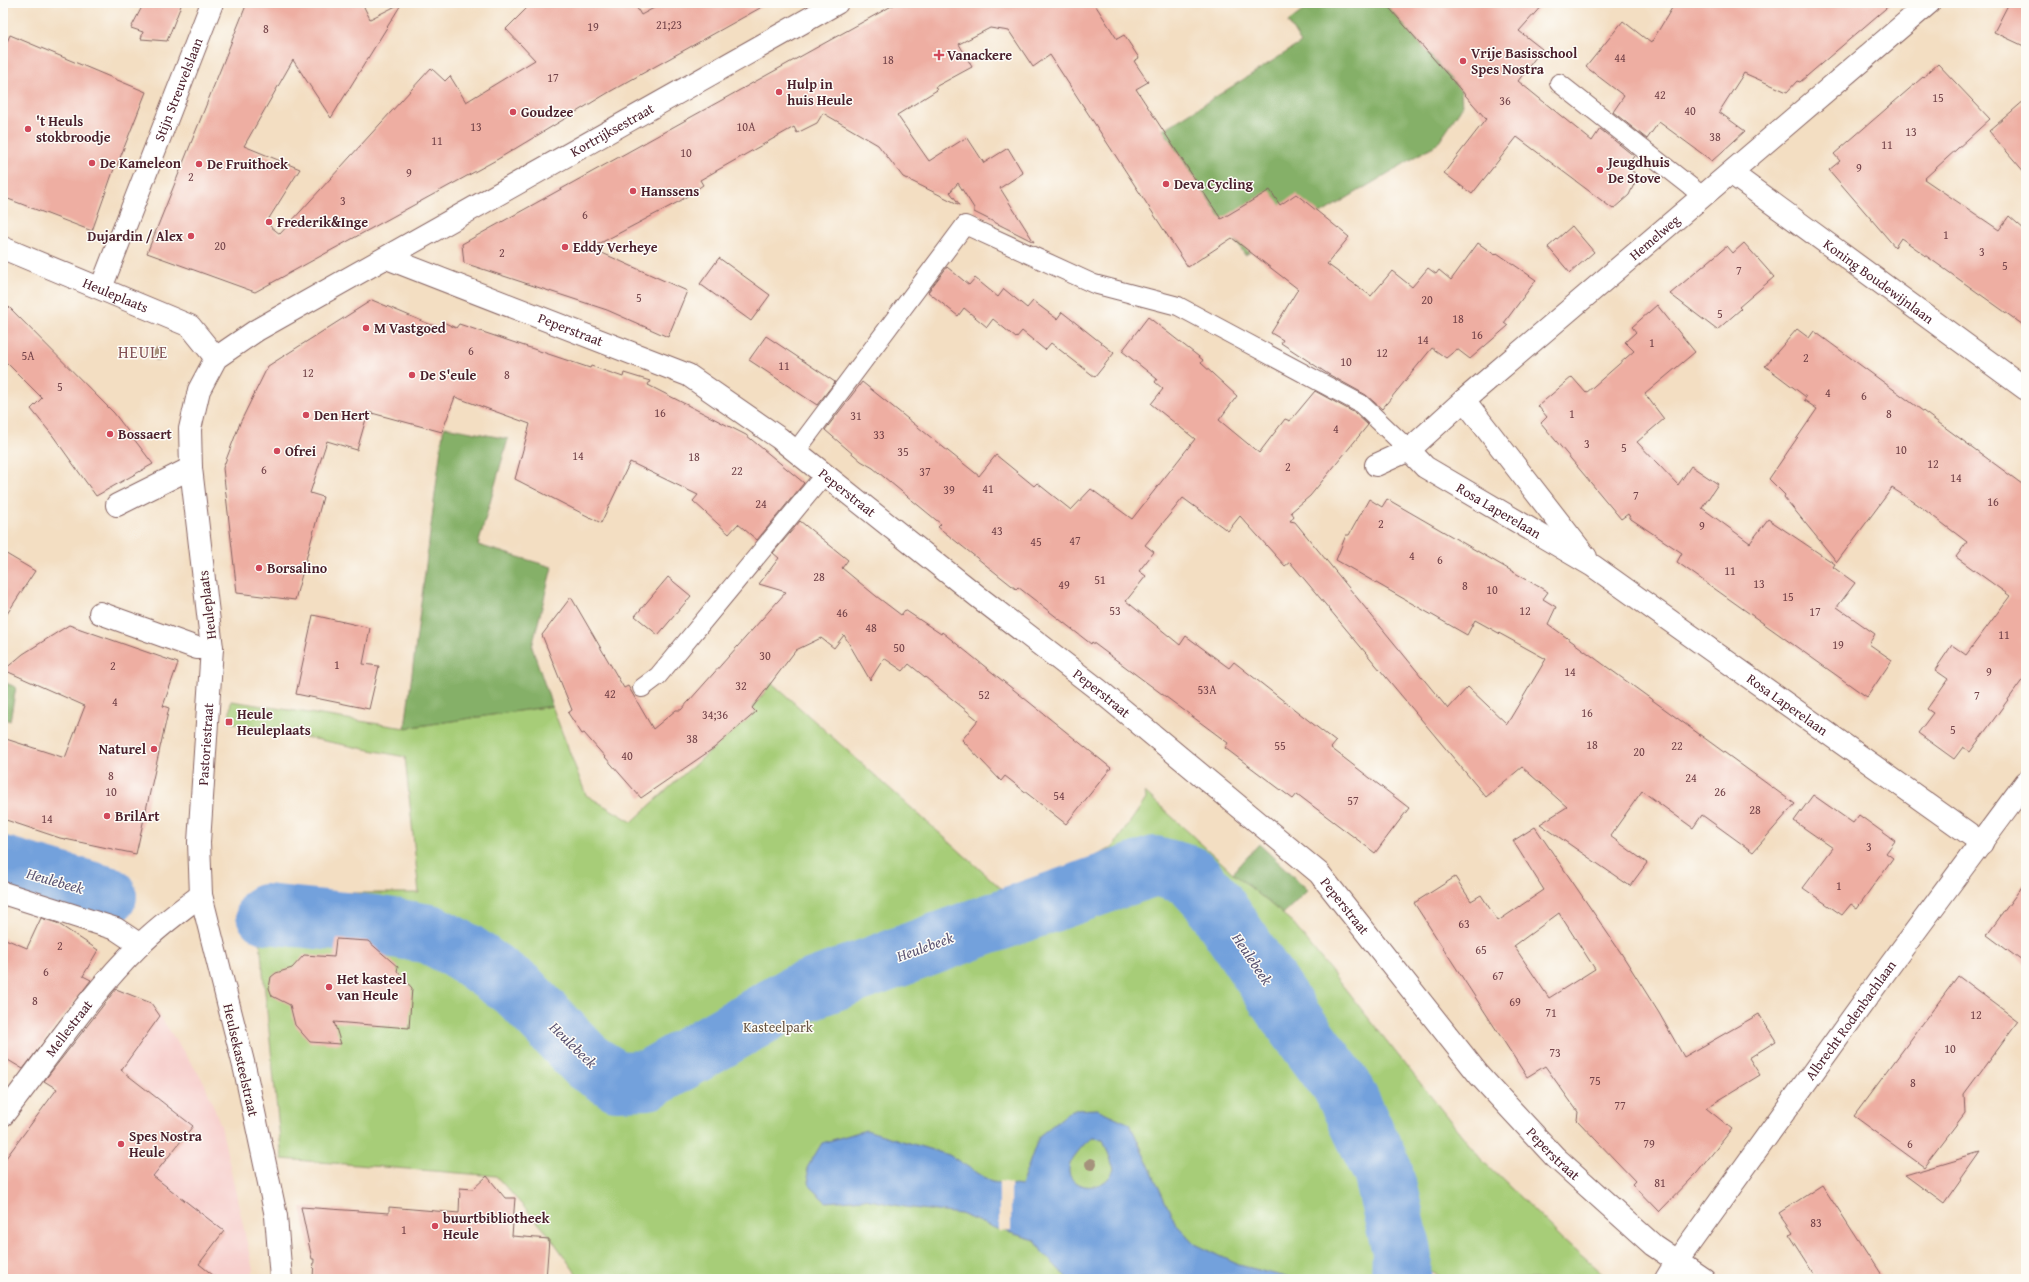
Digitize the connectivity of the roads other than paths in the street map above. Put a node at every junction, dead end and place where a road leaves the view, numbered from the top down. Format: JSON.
{"nodes":[{"id":1,"x":212,"y":3,"type":"edge"},
{"id":2,"x":837,"y":3,"type":"edge"},
{"id":3,"x":1929,"y":3,"type":"edge"},
{"id":4,"x":1559,"y":83,"type":"dead end"},
{"id":5,"x":1731,"y":173,"type":"junction"},
{"id":6,"x":1704,"y":197,"type":"junction"},
{"id":7,"x":3,"y":248,"type":"edge"},
{"id":8,"x":387,"y":258,"type":"junction"},
{"id":9,"x":101,"y":288,"type":"junction"},
{"id":10,"x":216,"y":358,"type":"junction"},
{"id":11,"x":2026,"y":389,"type":"edge"},
{"id":12,"x":1464,"y":400,"type":"junction"},
{"id":13,"x":1409,"y":450,"type":"junction"},
{"id":14,"x":796,"y":451,"type":"junction"},
{"id":15,"x":1376,"y":465,"type":"dead end"},
{"id":16,"x":191,"y":468,"type":"junction"},
{"id":17,"x":825,"y":474,"type":"junction"},
{"id":18,"x":117,"y":505,"type":"dead end"},
{"id":19,"x":1593,"y":566,"type":"junction"},
{"id":20,"x":100,"y":613,"type":"dead end"},
{"id":21,"x":212,"y":648,"type":"junction"},
{"id":22,"x":642,"y":688,"type":"dead end"},
{"id":23,"x":2026,"y":782,"type":"edge"},
{"id":24,"x":199,"y":842,"type":"joint"},
{"id":25,"x":1982,"y":843,"type":"junction"},
{"id":26,"x":3,"y":893,"type":"edge"},
{"id":27,"x":201,"y":895,"type":"junction"},
{"id":28,"x":140,"y":945,"type":"junction"},
{"id":29,"x":3,"y":1115,"type":"edge"},
{"id":30,"x":1672,"y":1270,"type":"edge"},
{"id":31,"x":281,"y":1279,"type":"edge"},
{"id":32,"x":1704,"y":1279,"type":"edge"}],
"edges":[{"from":1,"to":9,"type":"street","name":"Stijn Streuvelslaan"},
{"from":2,"to":8,"type":"street","name":"Kortrijksestraat"},
{"from":3,"to":5,"type":"street","name":"Hemelweg"},
{"from":4,"to":6,"type":"lane"},
{"from":5,"to":6,"type":"street","name":"Hemelweg"},
{"from":5,"to":11,"type":"street","name":"Koning Boudewijnlaan"},
{"from":6,"to":12,"type":"street","name":"Hemelweg"},
{"from":7,"to":9,"type":"street","name":"Heuleplaats"},
{"from":8,"to":10,"type":"street","name":"Heuleplaats"},
{"from":8,"to":14,"type":"street","name":"Peperstraat"},
{"from":9,"to":10,"type":"street","name":"Heuleplaats"},
{"from":10,"to":16,"type":"street","name":"Heuleplaats"},
{"from":12,"to":13,"type":"street","name":"Hemelweg"},
{"from":12,"to":19,"type":"street","name":"Rosa Laperelaan"},
{"from":13,"to":14,"type":"lane"},
{"from":13,"to":15,"type":"street","name":"Hemelweg"},
{"from":13,"to":19,"type":"street","name":"Rosa Laperelaan"},
{"from":14,"to":17,"type":"street","name":"Peperstraat"},
{"from":16,"to":18,"type":"street"},
{"from":16,"to":21,"type":"street","name":"Heuleplaats"},
{"from":17,"to":22,"type":"lane"},
{"from":17,"to":30,"type":"street","name":"Peperstraat"},
{"from":19,"to":25,"type":"street","name":"Rosa Laperelaan"},
{"from":20,"to":21,"type":"street","name":"Heuleplaats"},
{"from":21,"to":24,"type":"street","name":"Pastoriestraat"},
{"from":23,"to":25,"type":"street","name":"Albrecht Rodenbachlaan"},
{"from":24,"to":27,"type":"street","name":"Heulsekasteelstraat"},
{"from":25,"to":30,"type":"street","name":"Albrecht Rodenbachlaan"},
{"from":26,"to":28,"type":"street"},
{"from":27,"to":28,"type":"street","name":"Mellestraat"},
{"from":27,"to":31,"type":"street","name":"Heulsekasteelstraat"},
{"from":28,"to":29,"type":"street","name":"Mellestraat"},
{"from":30,"to":32,"type":"street","name":"Peperstraat"}]}
